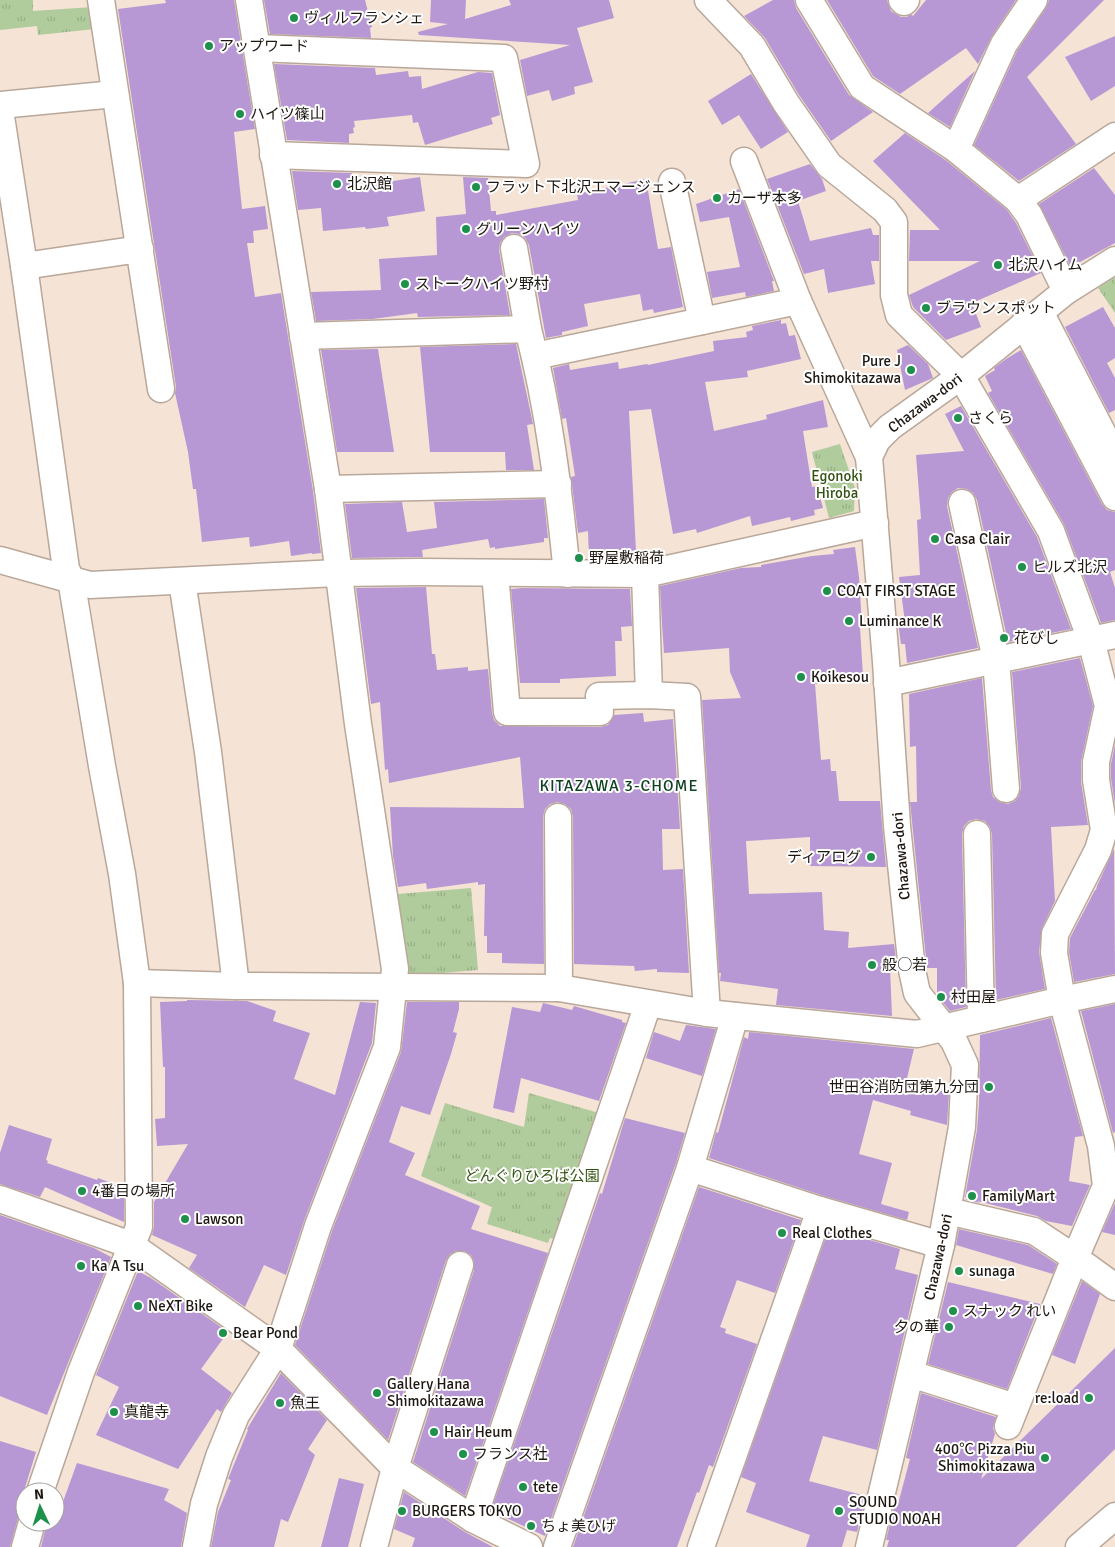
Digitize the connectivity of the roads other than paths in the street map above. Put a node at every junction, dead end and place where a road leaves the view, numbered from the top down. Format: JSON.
{"nodes":[{"id":1,"x":101,"y":0,"type":"edge"},
{"id":2,"x":249,"y":0,"type":"edge"},
{"id":3,"x":708,"y":0,"type":"edge"},
{"id":4,"x":809,"y":0,"type":"edge"},
{"id":5,"x":902,"y":0,"type":"edge"},
{"id":6,"x":906,"y":0,"type":"edge"},
{"id":7,"x":1034,"y":0,"type":"edge"},
{"id":8,"x":257,"y":48,"type":"junction"},
{"id":9,"x":114,"y":94,"type":"junction"},
{"id":10,"x":0,"y":105,"type":"edge"},
{"id":11,"x":0,"y":110,"type":"edge"},
{"id":12,"x":1115,"y":136,"type":"edge"},
{"id":13,"x":956,"y":149,"type":"junction"},
{"id":14,"x":273,"y":155,"type":"junction"},
{"id":15,"x":744,"y":161,"type":"dead end"},
{"id":16,"x":672,"y":182,"type":"dead end"},
{"id":17,"x":1018,"y":200,"type":"junction"},
{"id":18,"x":514,"y":248,"type":"dead end"},
{"id":19,"x":140,"y":249,"type":"junction"},
{"id":20,"x":1115,"y":260,"type":"edge"},
{"id":21,"x":24,"y":266,"type":"junction"},
{"id":22,"x":1066,"y":291,"type":"junction"},
{"id":23,"x":798,"y":301,"type":"junction"},
{"id":24,"x":1032,"y":318,"type":"junction"},
{"id":25,"x":702,"y":321,"type":"junction"},
{"id":26,"x":528,"y":329,"type":"junction"},
{"id":27,"x":303,"y":336,"type":"junction"},
{"id":28,"x":535,"y":356,"type":"junction"},
{"id":29,"x":961,"y":376,"type":"junction"},
{"id":30,"x":161,"y":389,"type":"dead end"},
{"id":31,"x":869,"y":457,"type":"junction"},
{"id":32,"x":1115,"y":457,"type":"edge"},
{"id":33,"x":558,"y":484,"type":"junction"},
{"id":34,"x":328,"y":489,"type":"junction"},
{"id":35,"x":1115,"y":497,"type":"edge"},
{"id":36,"x":962,"y":503,"type":"dead end"},
{"id":37,"x":875,"y":524,"type":"junction"},
{"id":38,"x":0,"y":560,"type":"edge"},
{"id":39,"x":338,"y":573,"type":"junction"},
{"id":40,"x":495,"y":573,"type":"junction"},
{"id":41,"x":567,"y":574,"type":"junction"},
{"id":42,"x":645,"y":574,"type":"junction"},
{"id":43,"x":71,"y":579,"type":"junction"},
{"id":44,"x":182,"y":581,"type":"junction"},
{"id":45,"x":1103,"y":637,"type":"edge"},
{"id":46,"x":996,"y":660,"type":"junction"},
{"id":47,"x":887,"y":683,"type":"junction"},
{"id":48,"x":649,"y":695,"type":"junction"},
{"id":49,"x":1006,"y":789,"type":"dead end"},
{"id":50,"x":558,"y":817,"type":"dead end"},
{"id":51,"x":977,"y":834,"type":"dead end"},
{"id":52,"x":137,"y":983,"type":"junction"},
{"id":53,"x":236,"y":986,"type":"junction"},
{"id":54,"x":394,"y":987,"type":"junction"},
{"id":55,"x":560,"y":988,"type":"junction"},
{"id":56,"x":1115,"y":989,"type":"edge"},
{"id":57,"x":1062,"y":1000,"type":"junction"},
{"id":58,"x":648,"y":1004,"type":"junction"},
{"id":59,"x":707,"y":1012,"type":"junction"},
{"id":60,"x":735,"y":1016,"type":"junction"},
{"id":61,"x":981,"y":1019,"type":"junction"},
{"id":62,"x":944,"y":1028,"type":"junction"},
{"id":63,"x":690,"y":1168,"type":"junction"},
{"id":64,"x":0,"y":1199,"type":"edge"},
{"id":65,"x":820,"y":1210,"type":"junction"},
{"id":66,"x":948,"y":1211,"type":"junction"},
{"id":67,"x":131,"y":1245,"type":"junction"},
{"id":68,"x":941,"y":1245,"type":"junction"},
{"id":69,"x":1075,"y":1258,"type":"junction"},
{"id":70,"x":460,"y":1265,"type":"dead end"},
{"id":71,"x":1115,"y":1287,"type":"edge"},
{"id":72,"x":278,"y":1349,"type":"junction"},
{"id":73,"x":911,"y":1374,"type":"junction"},
{"id":74,"x":395,"y":1468,"type":"junction"},
{"id":75,"x":43,"y":1482,"type":"edge"},
{"id":76,"x":1115,"y":1516,"type":"edge"},
{"id":77,"x":473,"y":1518,"type":"junction"},
{"id":78,"x":29,"y":1532,"type":"edge"},
{"id":79,"x":526,"y":1546,"type":"edge"},
{"id":80,"x":25,"y":1547,"type":"edge"},
{"id":81,"x":196,"y":1547,"type":"edge"},
{"id":82,"x":374,"y":1547,"type":"edge"},
{"id":83,"x":557,"y":1547,"type":"edge"},
{"id":84,"x":701,"y":1547,"type":"edge"},
{"id":85,"x":869,"y":1547,"type":"edge"},
{"id":86,"x":1080,"y":1547,"type":"edge"}],
"edges":[{"from":1,"to":9,"type":"street"},
{"from":2,"to":8,"type":"street"},
{"from":3,"to":29,"type":"street"},
{"from":4,"to":13,"type":"street"},
{"from":5,"to":6,"type":"street"},
{"from":7,"to":13,"type":"street"},
{"from":8,"to":14,"type":"street"},
{"from":8,"to":14,"type":"street"},
{"from":9,"to":10,"type":"street"},
{"from":9,"to":19,"type":"street"},
{"from":11,"to":21,"type":"street"},
{"from":12,"to":17,"type":"street"},
{"from":13,"to":17,"type":"street"},
{"from":14,"to":27,"type":"street"},
{"from":15,"to":23,"type":"street"},
{"from":16,"to":25,"type":"street"},
{"from":17,"to":22,"type":"street"},
{"from":18,"to":26,"type":"street"},
{"from":19,"to":21,"type":"street"},
{"from":19,"to":30,"type":"street"},
{"from":20,"to":22,"type":"street","name":"Chazawa-dori"},
{"from":21,"to":43,"type":"street"},
{"from":22,"to":24,"type":"street","name":"Chazawa-dori"},
{"from":23,"to":25,"type":"street"},
{"from":23,"to":31,"type":"street"},
{"from":24,"to":29,"type":"street","name":"Chazawa-dori"},
{"from":24,"to":32,"type":"street"},
{"from":24,"to":35,"type":"street"},
{"from":25,"to":28,"type":"street"},
{"from":26,"to":27,"type":"street"},
{"from":26,"to":28,"type":"street"},
{"from":27,"to":34,"type":"street"},
{"from":28,"to":33,"type":"street"},
{"from":29,"to":31,"type":"street","name":"Chazawa-dori"},
{"from":29,"to":45,"type":"street"},
{"from":31,"to":37,"type":"street","name":"Chazawa-dori"},
{"from":33,"to":34,"type":"street"},
{"from":33,"to":41,"type":"street"},
{"from":34,"to":39,"type":"street"},
{"from":36,"to":46,"type":"street"},
{"from":37,"to":42,"type":"street"},
{"from":37,"to":47,"type":"street","name":"Chazawa-dori"},
{"from":38,"to":43,"type":"street"},
{"from":39,"to":40,"type":"street"},
{"from":39,"to":44,"type":"street"},
{"from":39,"to":54,"type":"street"},
{"from":40,"to":41,"type":"street"},
{"from":40,"to":48,"type":"street"},
{"from":41,"to":42,"type":"street"},
{"from":42,"to":48,"type":"street"},
{"from":43,"to":44,"type":"street"},
{"from":43,"to":52,"type":"street"},
{"from":44,"to":53,"type":"street"},
{"from":45,"to":46,"type":"street"},
{"from":45,"to":57,"type":"street"},
{"from":46,"to":47,"type":"street"},
{"from":46,"to":49,"type":"street"},
{"from":47,"to":62,"type":"street","name":"Chazawa-dori"},
{"from":48,"to":59,"type":"street"},
{"from":50,"to":55,"type":"street"},
{"from":51,"to":61,"type":"street"},
{"from":52,"to":53,"type":"street"},
{"from":52,"to":67,"type":"street"},
{"from":53,"to":54,"type":"street"},
{"from":54,"to":55,"type":"street"},
{"from":54,"to":72,"type":"street"},
{"from":55,"to":58,"type":"street"},
{"from":56,"to":57,"type":"street"},
{"from":57,"to":61,"type":"street"},
{"from":57,"to":69,"type":"street"},
{"from":58,"to":59,"type":"street"},
{"from":58,"to":77,"type":"street"},
{"from":59,"to":60,"type":"street"},
{"from":60,"to":62,"type":"street"},
{"from":60,"to":63,"type":"street"},
{"from":61,"to":62,"type":"street"},
{"from":62,"to":66,"type":"street","name":"Chazawa-dori"},
{"from":63,"to":65,"type":"street"},
{"from":63,"to":83,"type":"street"},
{"from":64,"to":67,"type":"street"},
{"from":65,"to":68,"type":"street"},
{"from":65,"to":84,"type":"street"},
{"from":66,"to":68,"type":"street","name":"Chazawa-dori"},
{"from":66,"to":69,"type":"street"},
{"from":67,"to":72,"type":"street"},
{"from":67,"to":75,"type":"street"},
{"from":68,"to":73,"type":"street","name":"Chazawa-dori"},
{"from":69,"to":71,"type":"street"},
{"from":69,"to":73,"type":"street"},
{"from":70,"to":74,"type":"street"},
{"from":72,"to":74,"type":"street"},
{"from":72,"to":81,"type":"street"},
{"from":73,"to":85,"type":"street","name":"Chazawa-dori"},
{"from":74,"to":77,"type":"street"},
{"from":74,"to":82,"type":"street"},
{"from":76,"to":86,"type":"street"},
{"from":77,"to":79,"type":"street"},
{"from":78,"to":80,"type":"street"}]}
